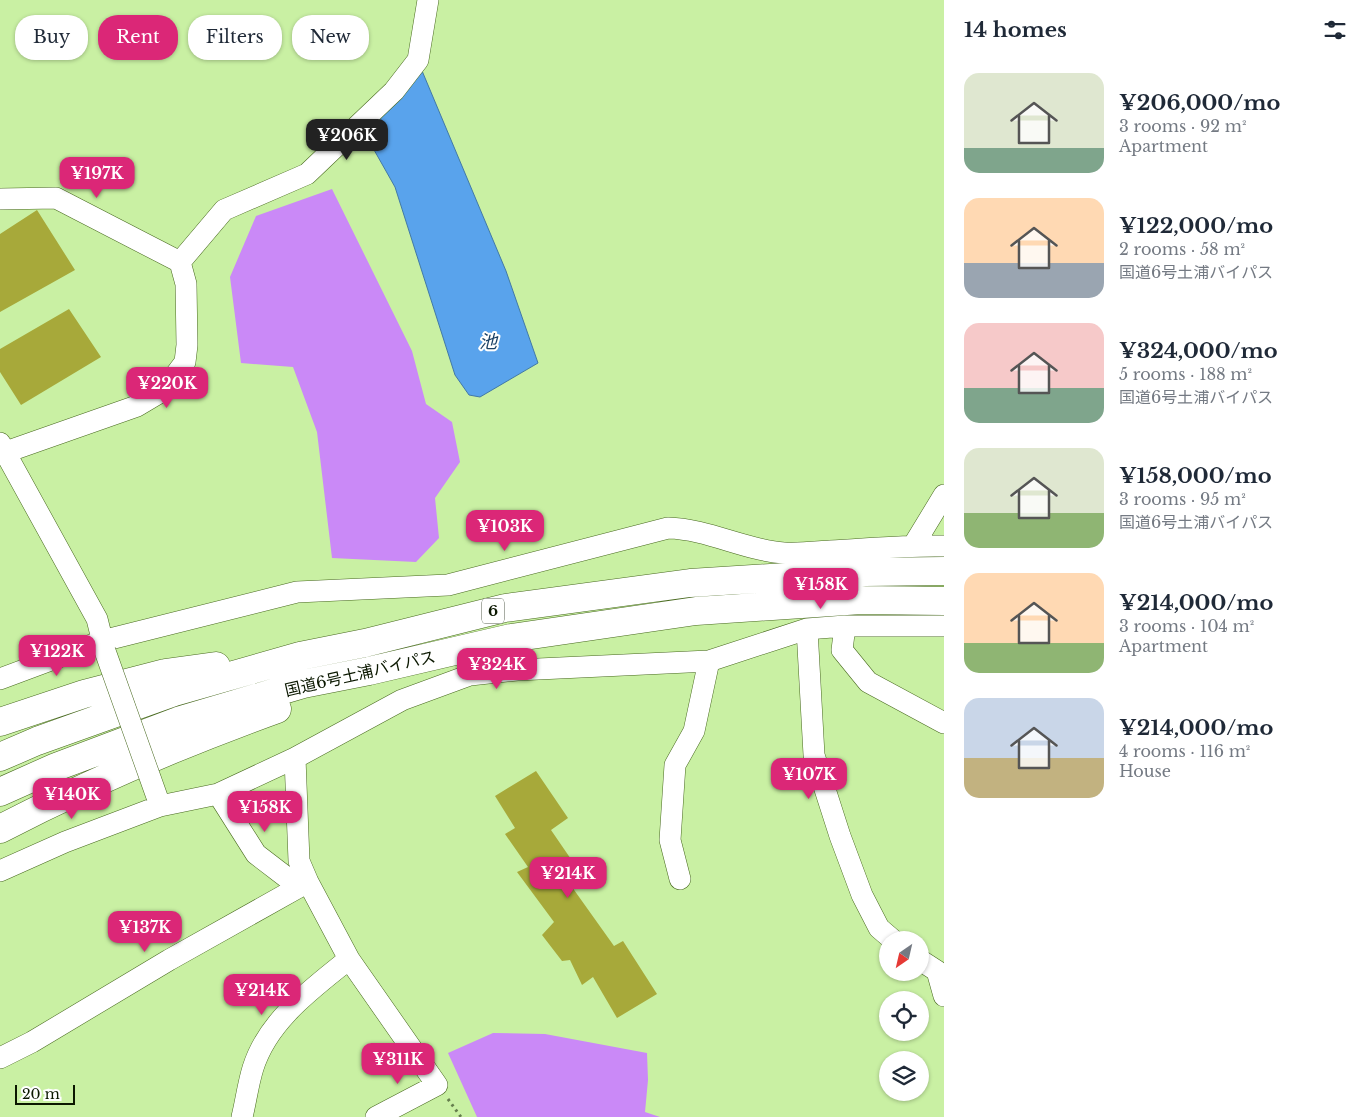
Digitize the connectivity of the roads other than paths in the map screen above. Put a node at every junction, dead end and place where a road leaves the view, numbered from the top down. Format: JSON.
{"nodes":[{"id":1,"x":428,"y":0,"type":"edge"},
{"id":2,"x":0,"y":199,"type":"edge"},
{"id":3,"x":180,"y":262,"type":"junction"},
{"id":4,"x":3,"y":447,"type":"edge"},
{"id":5,"x":944,"y":495,"type":"edge"},
{"id":6,"x":913,"y":546,"type":"junction"},
{"id":7,"x":944,"y":546,"type":"edge"},
{"id":8,"x":944,"y":571,"type":"edge"},
{"id":9,"x":944,"y":601,"type":"edge"},
{"id":10,"x":845,"y":626,"type":"junction"},
{"id":11,"x":944,"y":626,"type":"edge"},
{"id":12,"x":806,"y":629,"type":"junction"},
{"id":13,"x":104,"y":646,"type":"junction"},
{"id":14,"x":300,"y":656,"type":"junction"},
{"id":15,"x":709,"y":661,"type":"junction"},
{"id":16,"x":369,"y":671,"type":"junction"},
{"id":17,"x":0,"y":679,"type":"edge"},
{"id":18,"x":0,"y":722,"type":"edge"},
{"id":19,"x":944,"y":723,"type":"edge"},
{"id":20,"x":0,"y":757,"type":"edge"},
{"id":21,"x":295,"y":758,"type":"junction"},
{"id":22,"x":0,"y":792,"type":"edge"},
{"id":23,"x":218,"y":794,"type":"junction"},
{"id":24,"x":159,"y":801,"type":"junction"},
{"id":25,"x":0,"y":829,"type":"edge"},
{"id":26,"x":0,"y":871,"type":"edge"},
{"id":27,"x":680,"y":879,"type":"dead end"},
{"id":28,"x":308,"y":882,"type":"junction"},
{"id":29,"x":882,"y":931,"type":"edge"},
{"id":30,"x":349,"y":959,"type":"junction"},
{"id":31,"x":929,"y":966,"type":"edge"},
{"id":32,"x":944,"y":996,"type":"edge"},
{"id":33,"x":0,"y":1058,"type":"edge"},
{"id":34,"x":242,"y":1117,"type":"edge"},
{"id":35,"x":376,"y":1117,"type":"edge"}],
"edges":[{"from":1,"to":3,"type":"street"},
{"from":2,"to":3,"type":"street"},
{"from":3,"to":4,"type":"street"},
{"from":4,"to":13,"type":"street"},
{"from":5,"to":6,"type":"street"},
{"from":6,"to":7,"type":"street"},
{"from":6,"to":13,"type":"street"},
{"from":8,"to":14,"type":"highway","name":"国道6号土浦バイパス","number":"6"},
{"from":9,"to":16,"type":"highway","name":"国道6号土浦バイパス","number":"6"},
{"from":10,"to":11,"type":"street"},
{"from":10,"to":12,"type":"street"},
{"from":10,"to":19,"type":"street"},
{"from":12,"to":15,"type":"street"},
{"from":12,"to":29,"type":"street"},
{"from":13,"to":17,"type":"street"},
{"from":13,"to":24,"type":"street","bridge":true},
{"from":14,"to":18,"type":"highway"},
{"from":14,"to":20,"type":"highway","name":"国道6号土浦バイパス","number":"6"},
{"from":15,"to":21,"type":"street"},
{"from":15,"to":27,"type":"street"},
{"from":16,"to":22,"type":"highway","name":"国道6号土浦バイパス","number":"6"},
{"from":16,"to":25,"type":"highway"},
{"from":21,"to":23,"type":"street"},
{"from":21,"to":28,"type":"street"},
{"from":23,"to":24,"type":"street"},
{"from":23,"to":28,"type":"street"},
{"from":24,"to":26,"type":"street"},
{"from":28,"to":30,"type":"street"},
{"from":28,"to":33,"type":"street"},
{"from":30,"to":34,"type":"street"},
{"from":30,"to":35,"type":"street"},
{"from":31,"to":32,"type":"street"}]}
